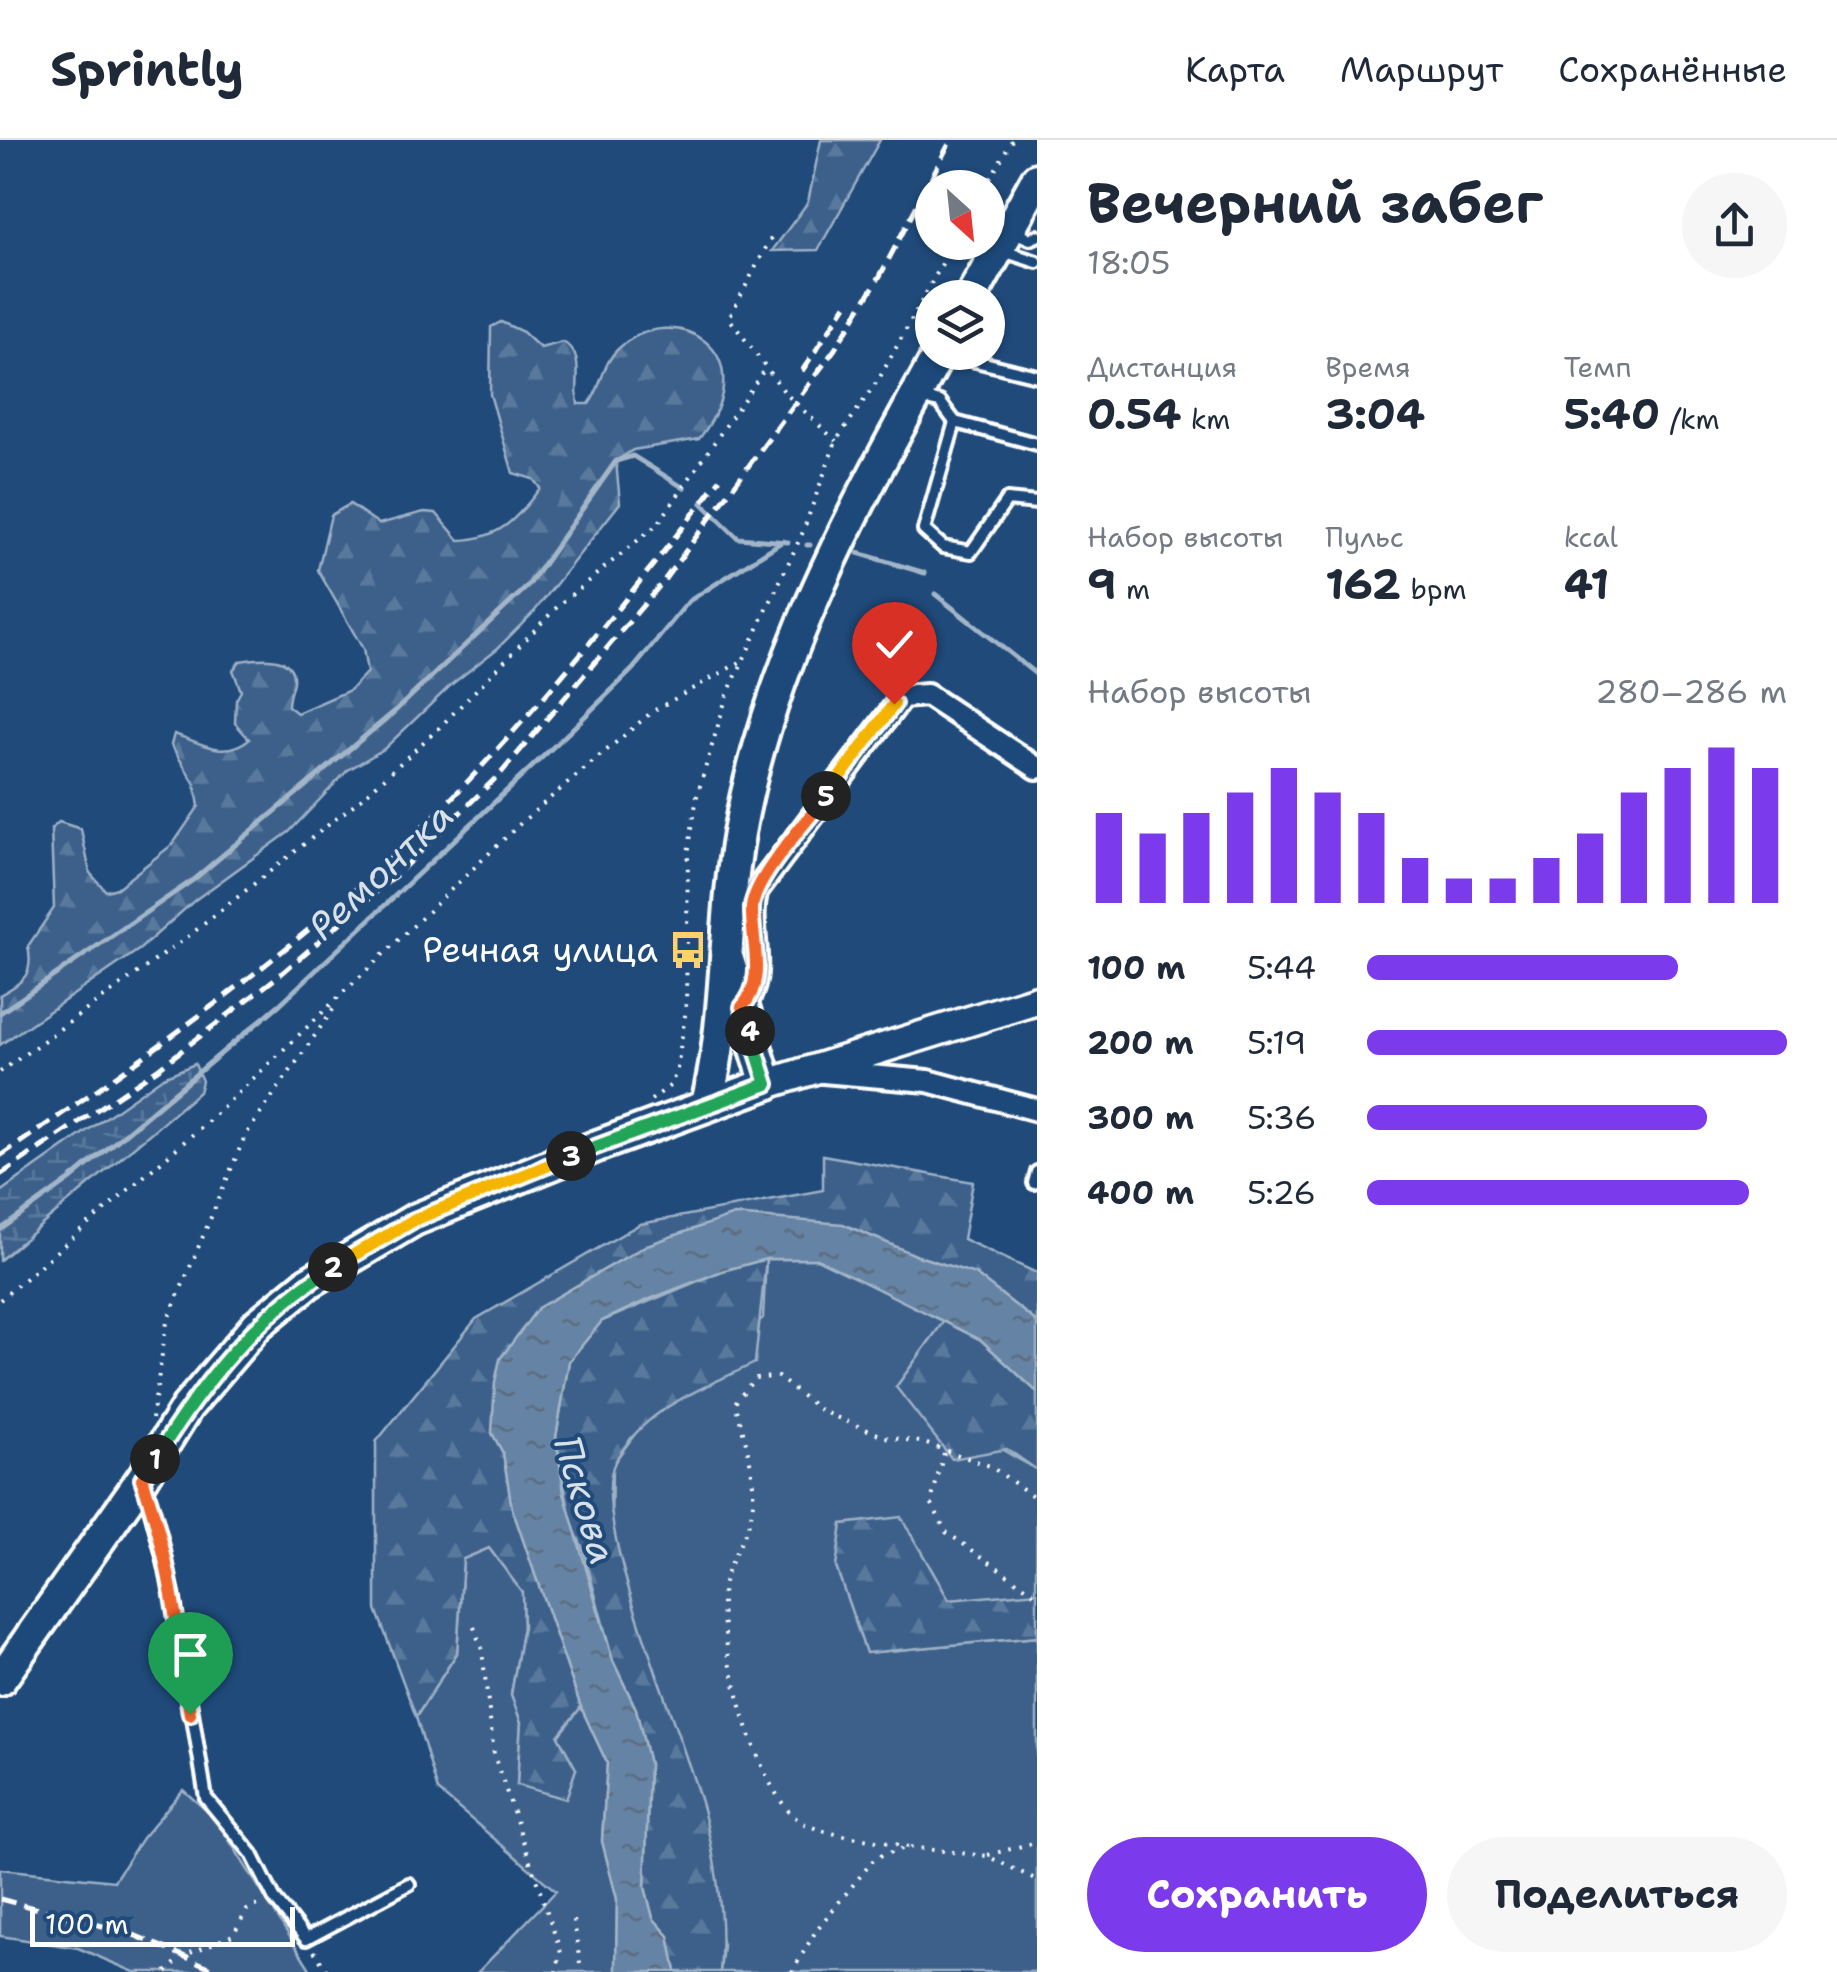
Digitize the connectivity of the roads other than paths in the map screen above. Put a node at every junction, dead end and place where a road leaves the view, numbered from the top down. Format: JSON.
{"nodes":[{"id":1,"x":1037,"y":179,"type":"edge"},
{"id":2,"x":1014,"y":238,"type":"edge"},
{"id":3,"x":1037,"y":262,"type":"edge"},
{"id":4,"x":983,"y":280,"type":"edge"},
{"id":5,"x":1005,"y":368,"type":"edge"},
{"id":6,"x":931,"y":370,"type":"edge"},
{"id":7,"x":1037,"y":376,"type":"edge"},
{"id":8,"x":916,"y":397,"type":"junction"},
{"id":9,"x":954,"y":422,"type":"junction"},
{"id":10,"x":1037,"y":444,"type":"edge"},
{"id":11,"x":1037,"y":503,"type":"edge"},
{"id":12,"x":1037,"y":768,"type":"edge"},
{"id":13,"x":728,"y":960,"type":"junction"},
{"id":14,"x":1037,"y":1000,"type":"edge"},
{"id":15,"x":742,"y":1007,"type":"junction"},
{"id":16,"x":811,"y":1071,"type":"junction"},
{"id":17,"x":767,"y":1084,"type":"junction"},
{"id":18,"x":707,"y":1104,"type":"junction"},
{"id":19,"x":1037,"y":1110,"type":"edge"},
{"id":20,"x":142,"y":1479,"type":"junction"},
{"id":21,"x":0,"y":1680,"type":"edge"},
{"id":22,"x":409,"y":1884,"type":"dead end"}],
"edges":[{"from":1,"to":2,"type":"main road"},
{"from":2,"to":3,"type":"lane"},
{"from":2,"to":4,"type":"main road"},
{"from":5,"to":7,"type":"lane"},
{"from":6,"to":8,"type":"main road"},
{"from":8,"to":9,"type":"lane"},
{"from":8,"to":13,"type":"main road"},
{"from":9,"to":10,"type":"lane"},
{"from":9,"to":11,"type":"lane"},
{"from":12,"to":15,"type":"street"},
{"from":13,"to":15,"type":"main road"},
{"from":13,"to":18,"type":"main road"},
{"from":14,"to":16,"type":"street"},
{"from":15,"to":17,"type":"main road"},
{"from":16,"to":17,"type":"street"},
{"from":16,"to":19,"type":"street"},
{"from":17,"to":18,"type":"main road"},
{"from":18,"to":20,"type":"main road"},
{"from":20,"to":21,"type":"main road"},
{"from":20,"to":22,"type":"lane"}]}
